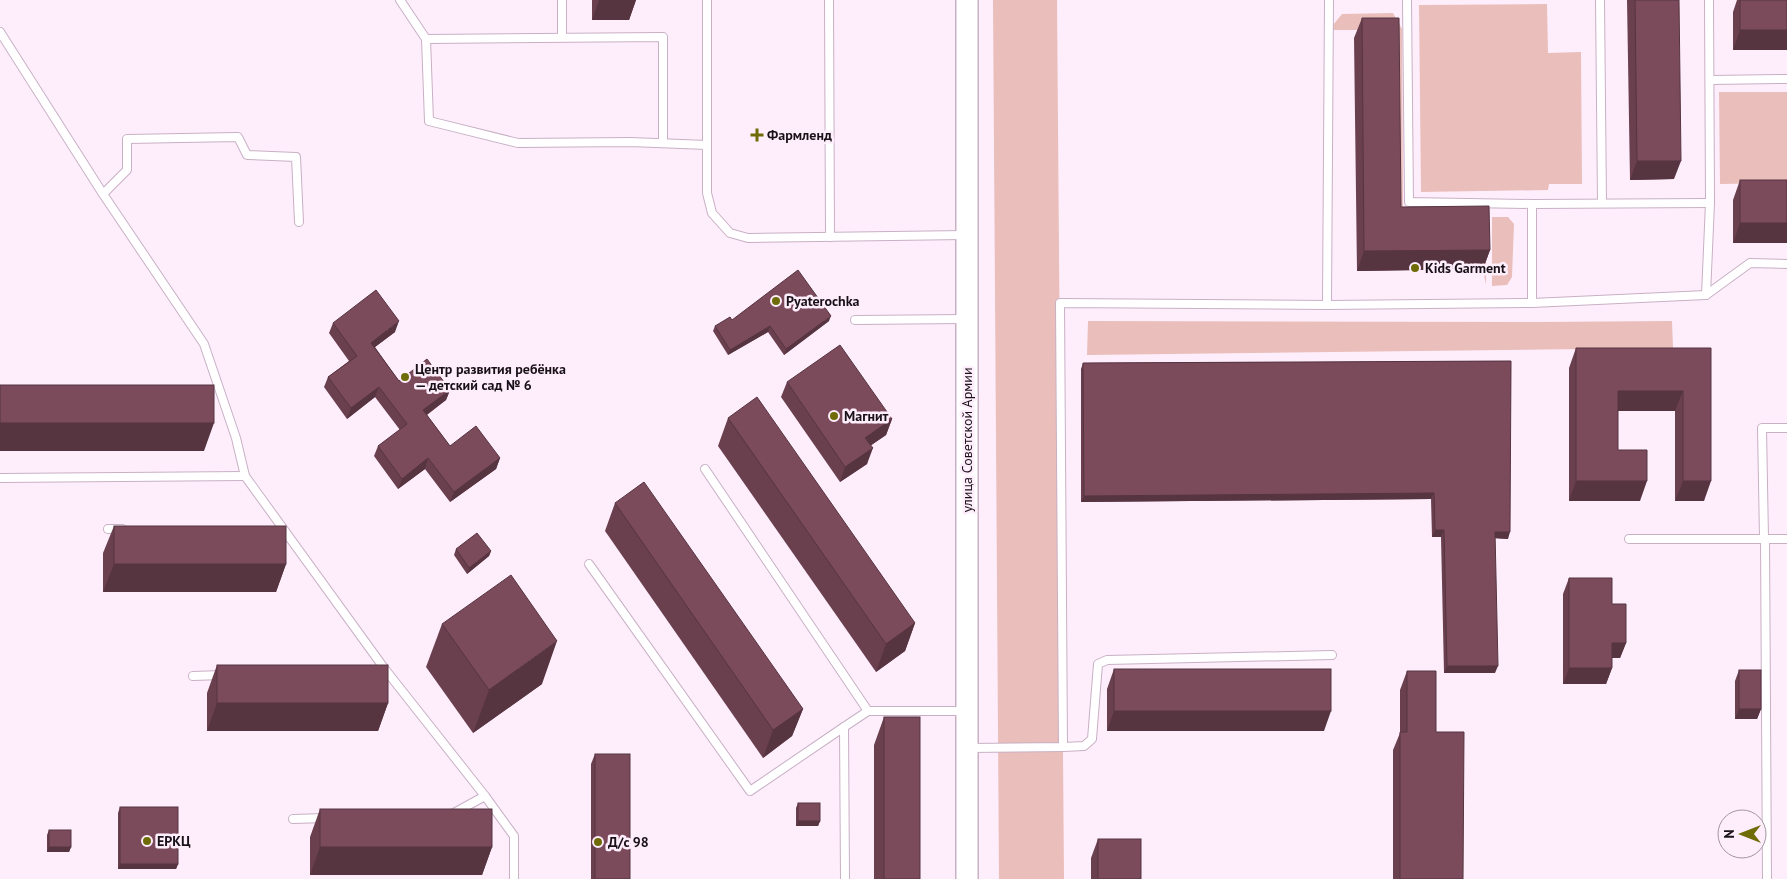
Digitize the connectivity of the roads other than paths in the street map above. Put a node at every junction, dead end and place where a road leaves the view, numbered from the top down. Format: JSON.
{"nodes":[{"id":1,"x":400,"y":0,"type":"edge"},
{"id":2,"x":562,"y":0,"type":"edge"},
{"id":3,"x":708,"y":0,"type":"edge"},
{"id":4,"x":829,"y":0,"type":"edge"},
{"id":5,"x":967,"y":0,"type":"edge"},
{"id":6,"x":1329,"y":0,"type":"edge"},
{"id":7,"x":1408,"y":0,"type":"edge"},
{"id":8,"x":1600,"y":0,"type":"edge"},
{"id":9,"x":1709,"y":0,"type":"edge"},
{"id":10,"x":0,"y":32,"type":"edge"},
{"id":11,"x":562,"y":37,"type":"junction"},
{"id":12,"x":426,"y":39,"type":"junction"},
{"id":13,"x":1787,"y":79,"type":"edge"},
{"id":14,"x":1711,"y":80,"type":"junction"},
{"id":15,"x":663,"y":142,"type":"junction"},
{"id":16,"x":707,"y":145,"type":"junction"},
{"id":17,"x":103,"y":194,"type":"junction"},
{"id":18,"x":1602,"y":203,"type":"junction"},
{"id":19,"x":1710,"y":203,"type":"junction"},
{"id":20,"x":1532,"y":204,"type":"junction"},
{"id":21,"x":299,"y":222,"type":"dead end"},
{"id":22,"x":967,"y":235,"type":"junction"},
{"id":23,"x":830,"y":236,"type":"junction"},
{"id":24,"x":1787,"y":264,"type":"edge"},
{"id":25,"x":1706,"y":295,"type":"junction"},
{"id":26,"x":1532,"y":303,"type":"junction"},
{"id":27,"x":1327,"y":305,"type":"junction"},
{"id":28,"x":967,"y":319,"type":"junction"},
{"id":29,"x":855,"y":320,"type":"dead end"},
{"id":30,"x":1787,"y":428,"type":"edge"},
{"id":31,"x":705,"y":469,"type":"dead end"},
{"id":32,"x":245,"y":476,"type":"junction"},
{"id":33,"x":0,"y":478,"type":"edge"},
{"id":34,"x":272,"y":527,"type":"edge"},
{"id":35,"x":282,"y":527,"type":"junction"},
{"id":36,"x":128,"y":528,"type":"edge"},
{"id":37,"x":108,"y":529,"type":"dead end"},
{"id":38,"x":1765,"y":538,"type":"junction"},
{"id":39,"x":1629,"y":539,"type":"dead end"},
{"id":40,"x":1787,"y":539,"type":"edge"},
{"id":41,"x":590,"y":564,"type":"dead end"},
{"id":42,"x":1332,"y":655,"type":"dead end"},
{"id":43,"x":384,"y":668,"type":"junction"},
{"id":44,"x":375,"y":669,"type":"edge"},
{"id":45,"x":232,"y":674,"type":"edge"},
{"id":46,"x":193,"y":676,"type":"dead end"},
{"id":47,"x":868,"y":711,"type":"junction"},
{"id":48,"x":967,"y":711,"type":"junction"},
{"id":49,"x":844,"y":727,"type":"junction"},
{"id":50,"x":1063,"y":747,"type":"junction"},
{"id":51,"x":966,"y":748,"type":"junction"},
{"id":52,"x":485,"y":796,"type":"junction"},
{"id":53,"x":444,"y":814,"type":"edge"},
{"id":54,"x":331,"y":817,"type":"edge"},
{"id":55,"x":293,"y":819,"type":"dead end"},
{"id":56,"x":514,"y":879,"type":"edge"},
{"id":57,"x":846,"y":879,"type":"edge"},
{"id":58,"x":967,"y":879,"type":"edge"},
{"id":59,"x":1766,"y":879,"type":"edge"}],
"edges":[{"from":1,"to":12,"type":"lane"},
{"from":2,"to":11,"type":"lane"},
{"from":3,"to":16,"type":"lane"},
{"from":4,"to":23,"type":"lane"},
{"from":5,"to":22,"type":"main road","name":"улица Советской Армии"},
{"from":6,"to":27,"type":"lane"},
{"from":7,"to":20,"type":"lane"},
{"from":8,"to":18,"type":"lane"},
{"from":9,"to":14,"type":"lane"},
{"from":10,"to":17,"type":"lane"},
{"from":11,"to":12,"type":"lane"},
{"from":11,"to":15,"type":"lane"},
{"from":12,"to":15,"type":"lane"},
{"from":13,"to":14,"type":"lane"},
{"from":14,"to":19,"type":"lane"},
{"from":15,"to":16,"type":"lane"},
{"from":16,"to":23,"type":"lane"},
{"from":17,"to":21,"type":"lane"},
{"from":17,"to":32,"type":"lane"},
{"from":18,"to":19,"type":"lane"},
{"from":18,"to":20,"type":"lane"},
{"from":19,"to":25,"type":"lane"},
{"from":20,"to":26,"type":"lane"},
{"from":22,"to":23,"type":"lane"},
{"from":22,"to":28,"type":"main road","name":"улица Советской Армии"},
{"from":24,"to":25,"type":"lane"},
{"from":25,"to":26,"type":"lane"},
{"from":26,"to":27,"type":"lane"},
{"from":27,"to":50,"type":"lane"},
{"from":28,"to":29,"type":"lane"},
{"from":28,"to":48,"type":"main road","name":"улица Советской Армии"},
{"from":30,"to":38,"type":"lane"},
{"from":31,"to":47,"type":"lane"},
{"from":32,"to":33,"type":"lane"},
{"from":32,"to":35,"type":"lane"},
{"from":34,"to":35,"type":"lane"},
{"from":35,"to":43,"type":"lane"},
{"from":36,"to":37,"type":"lane"},
{"from":38,"to":39,"type":"lane"},
{"from":38,"to":40,"type":"lane"},
{"from":38,"to":59,"type":"lane"},
{"from":41,"to":49,"type":"lane"},
{"from":42,"to":50,"type":"lane"},
{"from":43,"to":44,"type":"lane"},
{"from":43,"to":52,"type":"lane"},
{"from":45,"to":46,"type":"lane"},
{"from":47,"to":48,"type":"lane"},
{"from":47,"to":49,"type":"lane"},
{"from":48,"to":51,"type":"main road","name":"улица Советской Армии"},
{"from":49,"to":57,"type":"lane"},
{"from":50,"to":51,"type":"lane"},
{"from":51,"to":58,"type":"main road","name":"улица Советской Армии"},
{"from":52,"to":53,"type":"lane"},
{"from":52,"to":56,"type":"lane"},
{"from":54,"to":55,"type":"lane"}]}
